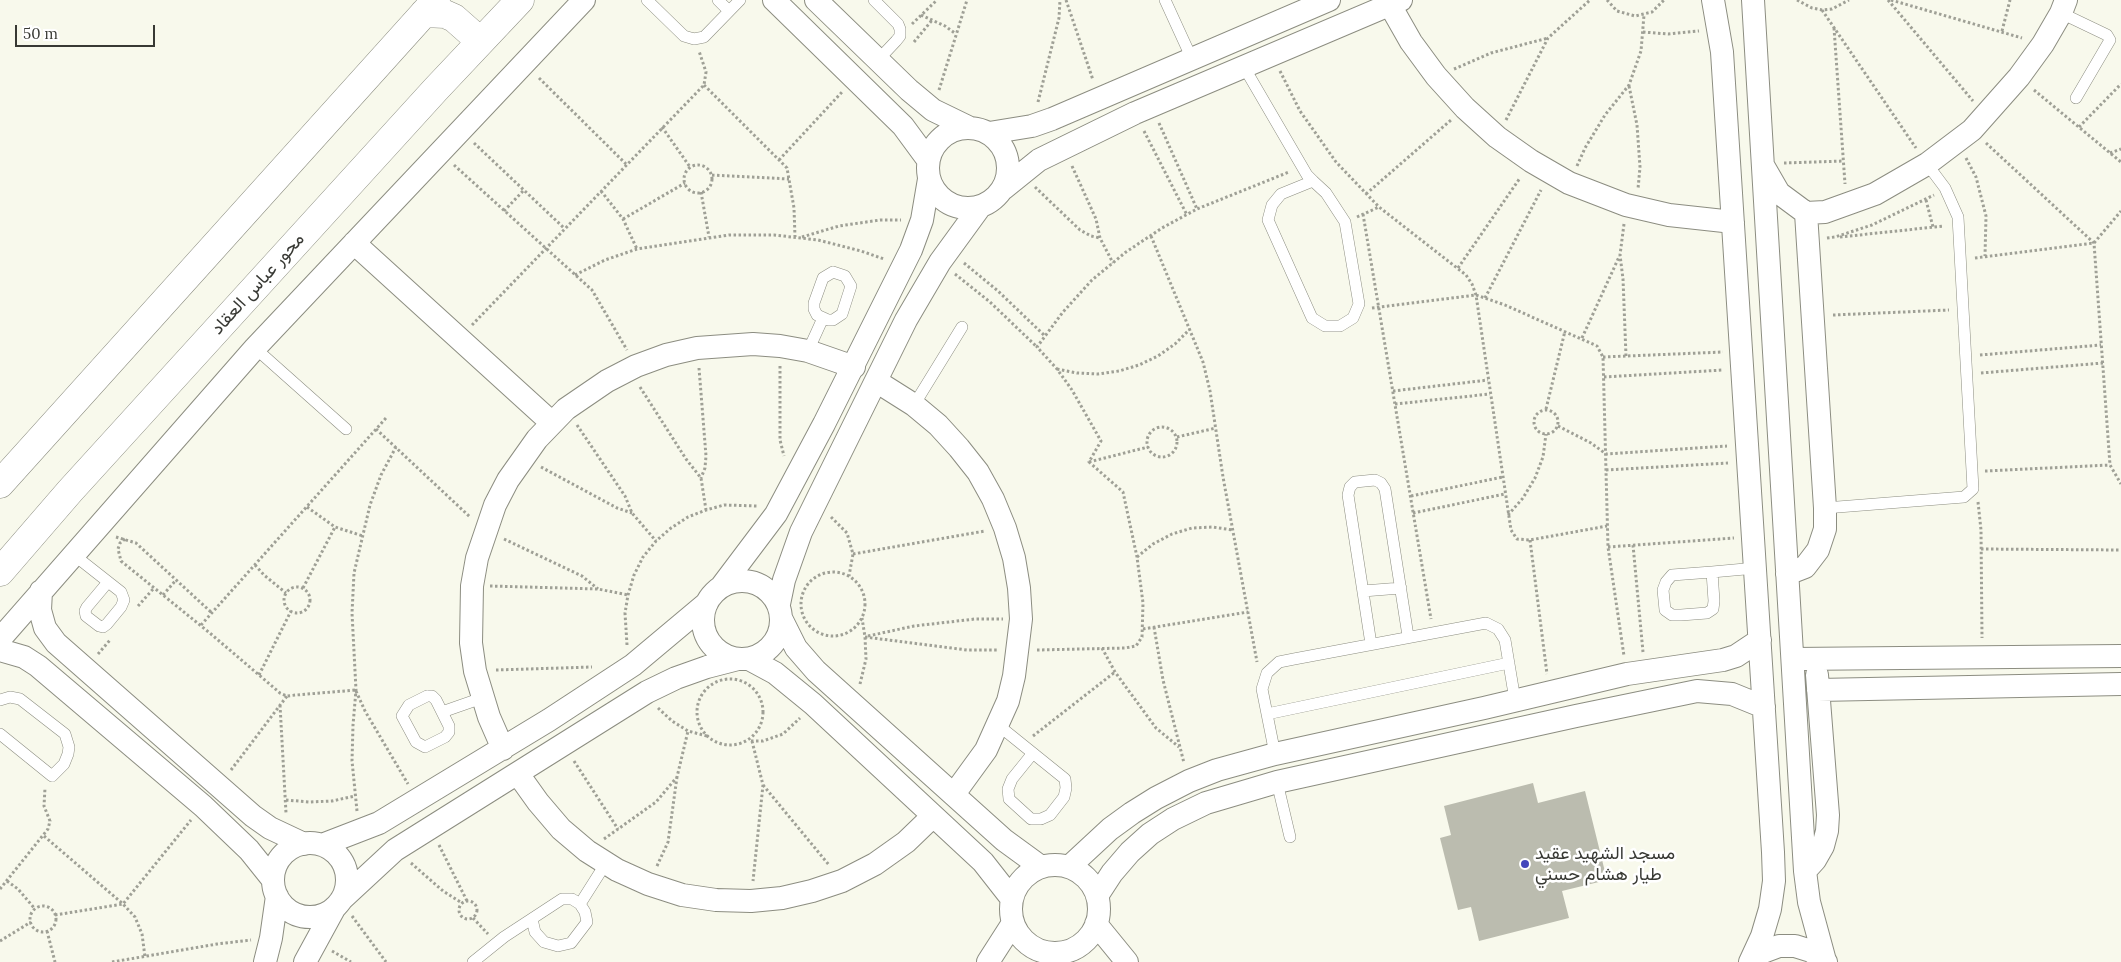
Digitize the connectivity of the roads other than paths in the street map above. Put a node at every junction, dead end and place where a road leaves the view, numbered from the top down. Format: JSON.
{"nodes":[{"id":1,"x":498,"y":0,"type":"edge"},
{"id":2,"x":513,"y":0,"type":"edge"},
{"id":3,"x":520,"y":0,"type":"edge"},
{"id":4,"x":584,"y":0,"type":"edge"},
{"id":5,"x":647,"y":0,"type":"edge"},
{"id":6,"x":718,"y":0,"type":"edge"},
{"id":7,"x":740,"y":0,"type":"edge"},
{"id":8,"x":774,"y":0,"type":"edge"},
{"id":9,"x":816,"y":0,"type":"edge"},
{"id":10,"x":874,"y":0,"type":"edge"},
{"id":11,"x":1165,"y":0,"type":"edge"},
{"id":12,"x":1329,"y":0,"type":"edge"},
{"id":13,"x":1714,"y":0,"type":"edge"},
{"id":14,"x":1753,"y":0,"type":"edge"},
{"id":15,"x":1396,"y":2,"type":"edge"},
{"id":16,"x":430,"y":6,"type":"edge"},
{"id":17,"x":2064,"y":7,"type":"edge"},
{"id":18,"x":729,"y":11,"type":"junction"},
{"id":19,"x":478,"y":44,"type":"junction"},
{"id":20,"x":1192,"y":59,"type":"junction"},
{"id":21,"x":878,"y":60,"type":"junction"},
{"id":22,"x":1244,"y":67,"type":"junction"},
{"id":23,"x":2076,"y":98,"type":"dead end"},
{"id":24,"x":979,"y":130,"type":"junction"},
{"id":25,"x":1762,"y":164,"type":"junction"},
{"id":26,"x":1927,"y":164,"type":"junction"},
{"id":27,"x":928,"y":170,"type":"junction"},
{"id":28,"x":1313,"y":181,"type":"junction"},
{"id":29,"x":1003,"y":189,"type":"junction"},
{"id":30,"x":980,"y":207,"type":"junction"},
{"id":31,"x":1806,"y":213,"type":"junction"},
{"id":32,"x":1733,"y":222,"type":"junction"},
{"id":33,"x":354,"y":243,"type":"junction"},
{"id":34,"x":823,"y":318,"type":"dead end"},
{"id":35,"x":962,"y":327,"type":"dead end"},
{"id":36,"x":256,"y":348,"type":"junction"},
{"id":37,"x":808,"y":351,"type":"junction"},
{"id":38,"x":854,"y":366,"type":"junction"},
{"id":39,"x":876,"y":381,"type":"junction"},
{"id":40,"x":914,"y":405,"type":"junction"},
{"id":41,"x":559,"y":416,"type":"junction"},
{"id":42,"x":346,"y":429,"type":"dead end"},
{"id":43,"x":0,"y":484,"type":"edge"},
{"id":44,"x":1825,"y":508,"type":"junction"},
{"id":45,"x":74,"y":554,"type":"junction"},
{"id":46,"x":1756,"y":568,"type":"junction"},
{"id":47,"x":0,"y":572,"type":"edge"},
{"id":48,"x":1712,"y":572,"type":"junction"},
{"id":49,"x":1787,"y":574,"type":"junction"},
{"id":50,"x":108,"y":582,"type":"dead end"},
{"id":51,"x":1401,"y":588,"type":"junction"},
{"id":52,"x":1363,"y":591,"type":"junction"},
{"id":53,"x":41,"y":592,"type":"junction"},
{"id":54,"x":714,"y":595,"type":"junction"},
{"id":55,"x":780,"y":612,"type":"junction"},
{"id":56,"x":1408,"y":636,"type":"junction"},
{"id":57,"x":0,"y":639,"type":"edge"},
{"id":58,"x":1760,"y":640,"type":"junction"},
{"id":59,"x":1371,"y":644,"type":"junction"},
{"id":60,"x":0,"y":650,"type":"edge"},
{"id":61,"x":2121,"y":656,"type":"edge"},
{"id":62,"x":744,"y":659,"type":"junction"},
{"id":63,"x":1793,"y":659,"type":"junction"},
{"id":64,"x":1816,"y":659,"type":"junction"},
{"id":65,"x":1509,"y":663,"type":"junction"},
{"id":66,"x":2121,"y":684,"type":"edge"},
{"id":67,"x":1818,"y":690,"type":"junction"},
{"id":68,"x":482,"y":698,"type":"junction"},
{"id":69,"x":0,"y":700,"type":"edge"},
{"id":70,"x":1515,"y":700,"type":"junction"},
{"id":71,"x":1764,"y":707,"type":"junction"},
{"id":72,"x":442,"y":712,"type":"junction"},
{"id":73,"x":1267,"y":714,"type":"junction"},
{"id":74,"x":998,"y":725,"type":"junction"},
{"id":75,"x":0,"y":734,"type":"edge"},
{"id":76,"x":504,"y":749,"type":"junction"},
{"id":77,"x":1033,"y":753,"type":"junction"},
{"id":78,"x":1275,"y":754,"type":"junction"},
{"id":79,"x":518,"y":774,"type":"junction"},
{"id":80,"x":1277,"y":782,"type":"junction"},
{"id":81,"x":954,"y":794,"type":"junction"},
{"id":82,"x":933,"y":816,"type":"junction"},
{"id":83,"x":1290,"y":837,"type":"dead end"},
{"id":84,"x":305,"y":842,"type":"junction"},
{"id":85,"x":597,"y":857,"type":"junction"},
{"id":86,"x":1041,"y":867,"type":"junction"},
{"id":87,"x":1069,"y":867,"type":"junction"},
{"id":88,"x":1805,"y":871,"type":"junction"},
{"id":89,"x":275,"y":888,"type":"junction"},
{"id":90,"x":1097,"y":896,"type":"junction"},
{"id":91,"x":1012,"y":899,"type":"junction"},
{"id":92,"x":338,"y":904,"type":"junction"},
{"id":93,"x":580,"y":904,"type":"junction"},
{"id":94,"x":532,"y":918,"type":"junction"},
{"id":95,"x":1013,"y":923,"type":"junction"},
{"id":96,"x":1096,"y":924,"type":"junction"},
{"id":97,"x":1055,"y":957,"type":"edge"},
{"id":98,"x":1826,"y":961,"type":"edge"},
{"id":99,"x":265,"y":962,"type":"edge"},
{"id":100,"x":305,"y":962,"type":"edge"},
{"id":101,"x":473,"y":962,"type":"edge"},
{"id":102,"x":988,"y":962,"type":"edge"},
{"id":103,"x":1127,"y":962,"type":"edge"},
{"id":104,"x":1750,"y":962,"type":"edge"}],
"edges":[{"from":1,"to":2,"type":"main road"},
{"from":3,"to":19,"type":"main road","name":"محور عباس العقاد"},
{"from":4,"to":33,"type":"street"},
{"from":5,"to":18,"type":"lane"},
{"from":6,"to":18,"type":"lane"},
{"from":7,"to":18,"type":"lane"},
{"from":8,"to":27,"type":"street"},
{"from":9,"to":21,"type":"street"},
{"from":10,"to":21,"type":"lane"},
{"from":11,"to":20,"type":"lane"},
{"from":12,"to":20,"type":"street"},
{"from":13,"to":32,"type":"street"},
{"from":14,"to":25,"type":"street"},
{"from":15,"to":22,"type":"street"},
{"from":15,"to":32,"type":"street"},
{"from":16,"to":19,"type":"main road"},
{"from":16,"to":43,"type":"main road"},
{"from":17,"to":23,"type":"lane"},
{"from":17,"to":26,"type":"street"},
{"from":19,"to":47,"type":"main road","name":"محور عباس العقاد"},
{"from":20,"to":24,"type":"street"},
{"from":21,"to":24,"type":"street"},
{"from":22,"to":28,"type":"lane"},
{"from":22,"to":29,"type":"street"},
{"from":24,"to":27,"type":"street"},
{"from":24,"to":29,"type":"street"},
{"from":25,"to":31,"type":"street"},
{"from":25,"to":49,"type":"street"},
{"from":26,"to":31,"type":"street"},
{"from":26,"to":44,"type":"lane"},
{"from":27,"to":30,"type":"street"},
{"from":27,"to":38,"type":"street"},
{"from":28,"to":28,"type":"lane"},
{"from":29,"to":30,"type":"street"},
{"from":30,"to":39,"type":"street"},
{"from":31,"to":44,"type":"street"},
{"from":32,"to":46,"type":"street"},
{"from":33,"to":36,"type":"street"},
{"from":33,"to":41,"type":"street"},
{"from":34,"to":37,"type":"lane"},
{"from":35,"to":40,"type":"lane"},
{"from":36,"to":42,"type":"lane"},
{"from":36,"to":45,"type":"street"},
{"from":37,"to":38,"type":"street"},
{"from":37,"to":41,"type":"street"},
{"from":38,"to":54,"type":"street"},
{"from":39,"to":40,"type":"street"},
{"from":39,"to":55,"type":"street"},
{"from":40,"to":74,"type":"street"},
{"from":41,"to":68,"type":"street"},
{"from":44,"to":49,"type":"street"},
{"from":45,"to":50,"type":"lane"},
{"from":45,"to":53,"type":"street"},
{"from":46,"to":48,"type":"lane"},
{"from":46,"to":58,"type":"street"},
{"from":48,"to":48,"type":"lane"},
{"from":49,"to":63,"type":"street"},
{"from":51,"to":52,"type":"lane"},
{"from":51,"to":52,"type":"lane"},
{"from":51,"to":56,"type":"lane"},
{"from":52,"to":59,"type":"lane"},
{"from":53,"to":57,"type":"street"},
{"from":53,"to":84,"type":"street"},
{"from":54,"to":55,"type":"street"},
{"from":54,"to":62,"type":"street"},
{"from":54,"to":76,"type":"street"},
{"from":55,"to":62,"type":"street"},
{"from":55,"to":81,"type":"street"},
{"from":56,"to":59,"type":"lane"},
{"from":56,"to":65,"type":"lane"},
{"from":58,"to":70,"type":"street"},
{"from":58,"to":71,"type":"street"},
{"from":59,"to":73,"type":"lane"},
{"from":60,"to":89,"type":"street"},
{"from":61,"to":64,"type":"street"},
{"from":62,"to":79,"type":"street"},
{"from":62,"to":82,"type":"street"},
{"from":63,"to":64,"type":"street"},
{"from":63,"to":88,"type":"street"},
{"from":64,"to":67,"type":"street"},
{"from":65,"to":70,"type":"lane"},
{"from":65,"to":73,"type":"lane"},
{"from":66,"to":67,"type":"street"},
{"from":67,"to":88,"type":"street"},
{"from":68,"to":72,"type":"lane"},
{"from":68,"to":76,"type":"street"},
{"from":69,"to":75,"type":"lane"},
{"from":70,"to":78,"type":"street"},
{"from":71,"to":80,"type":"street"},
{"from":71,"to":104,"type":"street"},
{"from":72,"to":72,"type":"lane"},
{"from":73,"to":78,"type":"lane"},
{"from":74,"to":77,"type":"lane"},
{"from":74,"to":81,"type":"street"},
{"from":76,"to":84,"type":"street"},
{"from":77,"to":77,"type":"lane"},
{"from":78,"to":87,"type":"street"},
{"from":79,"to":85,"type":"street"},
{"from":79,"to":92,"type":"street"},
{"from":80,"to":83,"type":"lane"},
{"from":80,"to":90,"type":"street"},
{"from":81,"to":86,"type":"street"},
{"from":82,"to":85,"type":"street"},
{"from":82,"to":91,"type":"street"},
{"from":84,"to":89,"type":"street"},
{"from":84,"to":92,"type":"street"},
{"from":85,"to":93,"type":"lane"},
{"from":86,"to":87,"type":"street"},
{"from":86,"to":91,"type":"street"},
{"from":87,"to":90,"type":"street"},
{"from":88,"to":98,"type":"street"},
{"from":89,"to":92,"type":"street"},
{"from":89,"to":99,"type":"street"},
{"from":90,"to":96,"type":"street"},
{"from":91,"to":95,"type":"street"},
{"from":92,"to":100,"type":"street"},
{"from":93,"to":94,"type":"lane"},
{"from":93,"to":94,"type":"lane"},
{"from":94,"to":101,"type":"lane"},
{"from":95,"to":97,"type":"street"},
{"from":95,"to":102,"type":"street"},
{"from":96,"to":97,"type":"street"},
{"from":96,"to":103,"type":"street"},
{"from":98,"to":104,"type":"street"}]}
